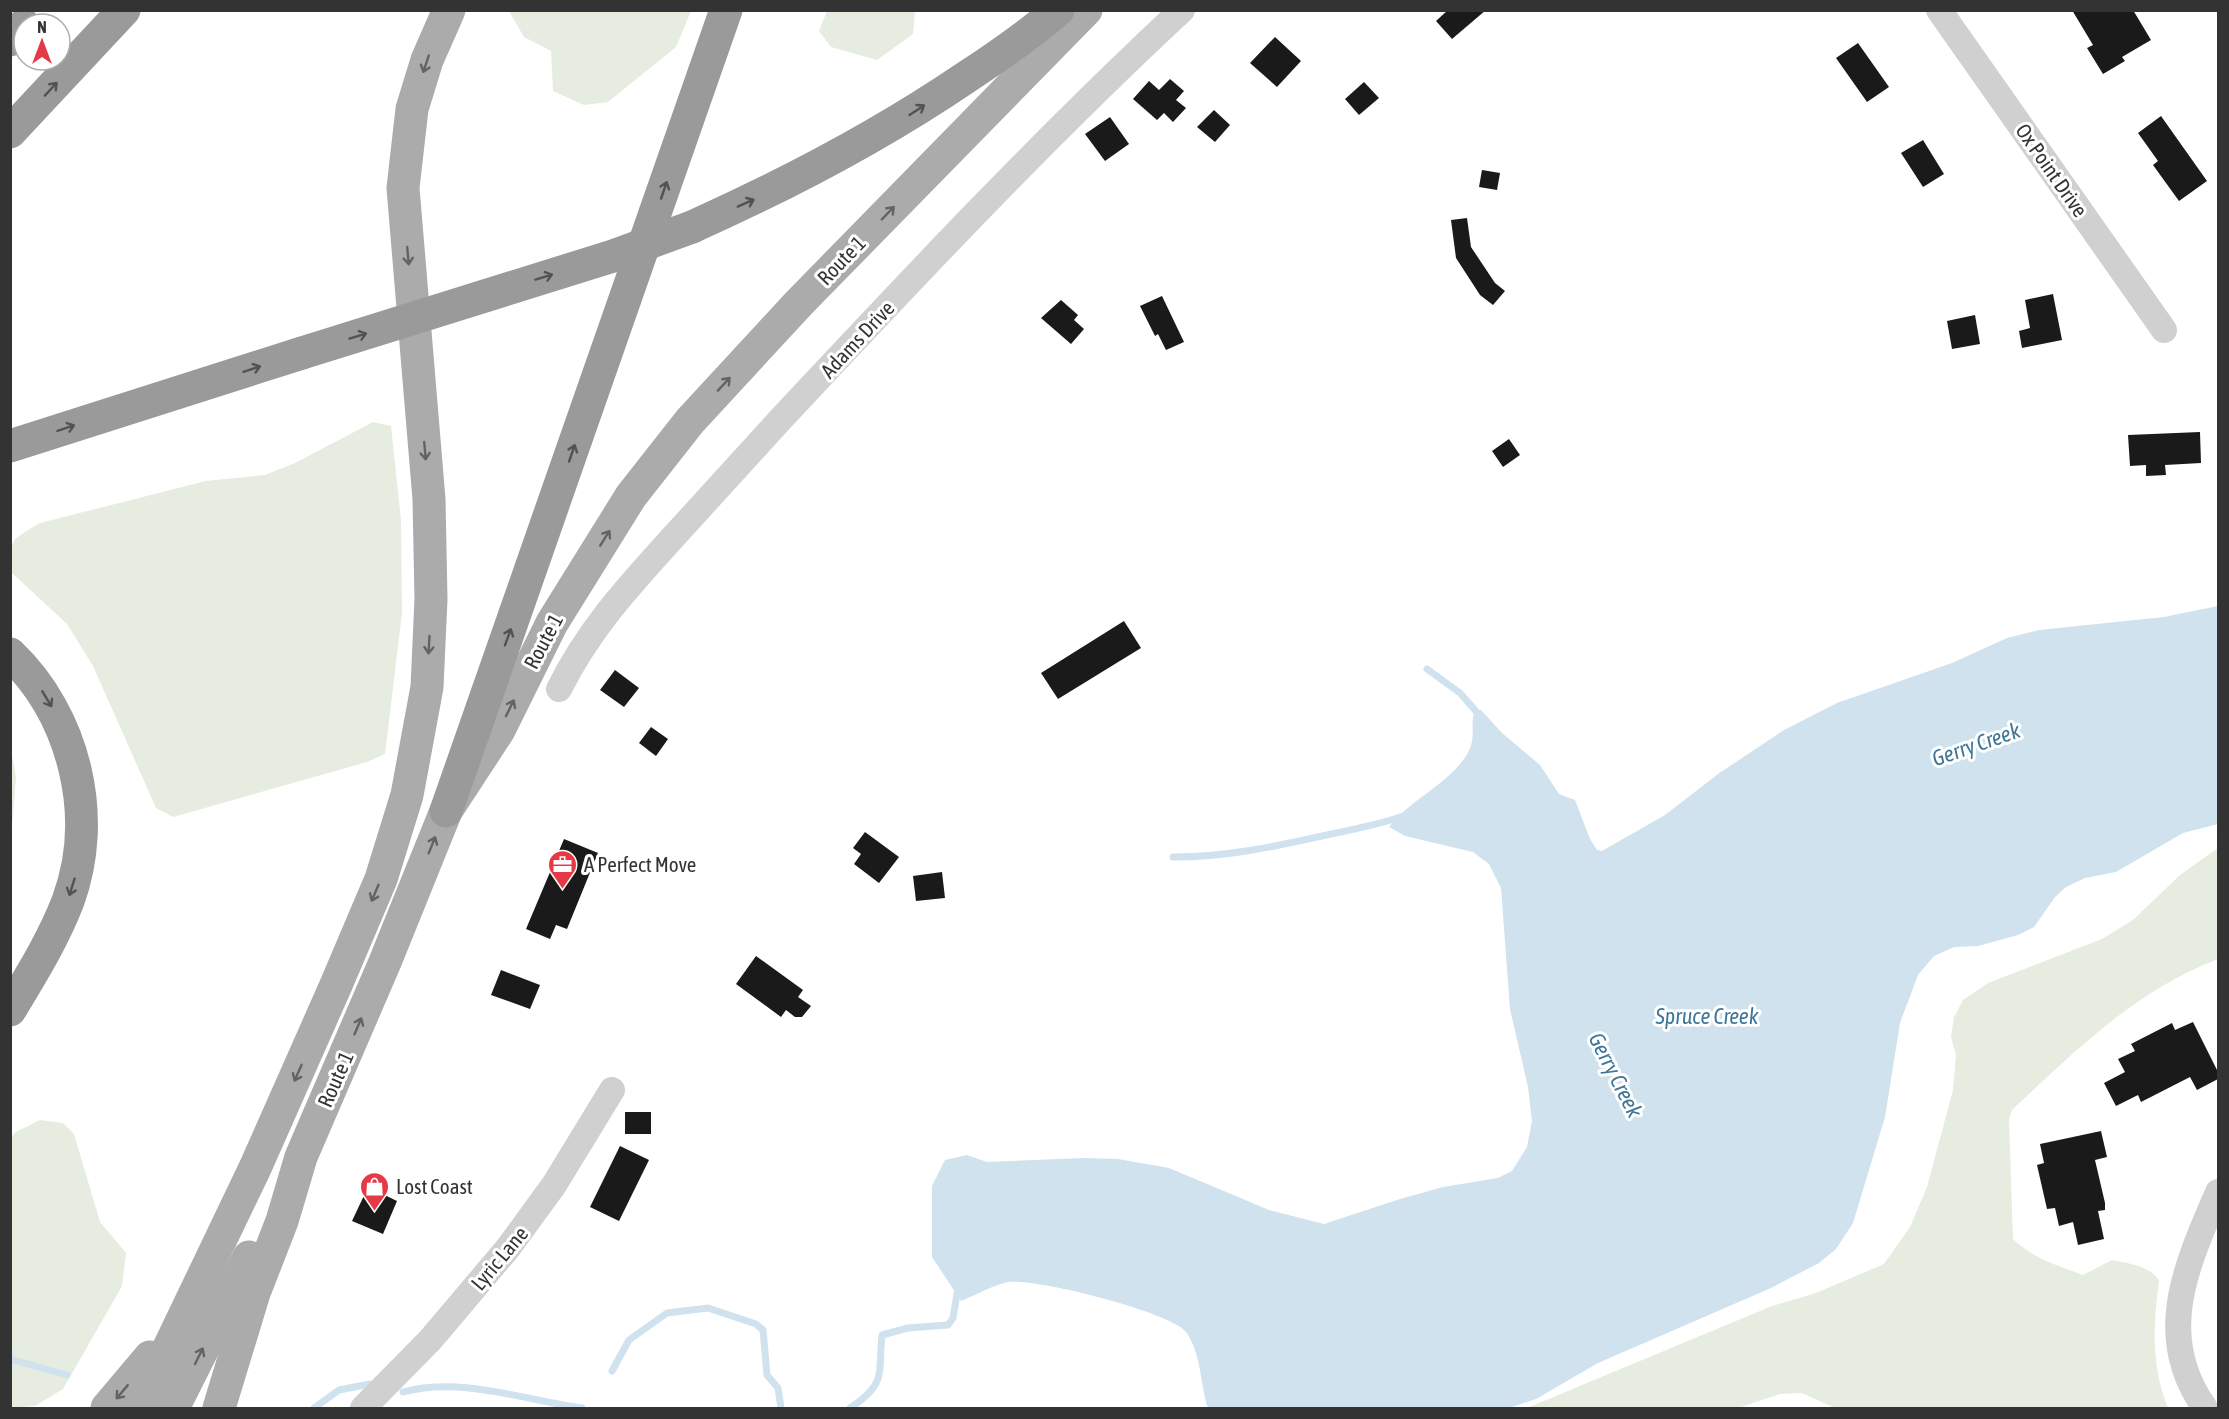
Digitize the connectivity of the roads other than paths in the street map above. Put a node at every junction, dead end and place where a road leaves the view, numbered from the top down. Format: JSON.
{"nodes":[{"id":1,"x":124,"y":10,"type":"edge"},
{"id":2,"x":449,"y":10,"type":"edge"},
{"id":3,"x":726,"y":10,"type":"edge"},
{"id":4,"x":1058,"y":10,"type":"edge"},
{"id":5,"x":1086,"y":10,"type":"edge"},
{"id":6,"x":1182,"y":10,"type":"edge"},
{"id":7,"x":1938,"y":10,"type":"edge"},
{"id":8,"x":10,"y":132,"type":"edge"},
{"id":9,"x":2164,"y":330,"type":"dead end"},
{"id":10,"x":10,"y":446,"type":"edge"},
{"id":11,"x":10,"y":654,"type":"edge"},
{"id":12,"x":559,"y":689,"type":"dead end"},
{"id":13,"x":446,"y":811,"type":"junction"},
{"id":14,"x":10,"y":1010,"type":"edge"},
{"id":15,"x":612,"y":1090,"type":"dead end"},
{"id":16,"x":301,"y":1156,"type":"junction"},
{"id":17,"x":2218,"y":1192,"type":"edge"},
{"id":18,"x":203,"y":1275,"type":"junction"},
{"id":19,"x":107,"y":1408,"type":"edge"},
{"id":20,"x":140,"y":1408,"type":"edge"},
{"id":21,"x":173,"y":1408,"type":"edge"},
{"id":22,"x":219,"y":1408,"type":"edge"},
{"id":23,"x":363,"y":1408,"type":"edge"},
{"id":24,"x":2205,"y":1408,"type":"edge"}],
"edges":[{"from":8,"to":1,"type":"highway","one_way":true},
{"from":2,"to":18,"type":"main road","name":"Route 1","one_way":true},
{"from":13,"to":3,"type":"highway","one_way":true},
{"from":10,"to":4,"type":"highway","one_way":true,"bridge":true},
{"from":13,"to":5,"type":"main road","name":"Route 1","one_way":true},
{"from":6,"to":12,"type":"street","name":"Adams Drive"},
{"from":7,"to":9,"type":"street","name":"Ox Point Drive"},
{"from":11,"to":14,"type":"highway","one_way":true},
{"from":16,"to":13,"type":"main road","name":"Route 1","one_way":true},
{"from":15,"to":23,"type":"street","name":"Lyric Lane"},
{"from":21,"to":16,"type":"main road","one_way":true},
{"from":16,"to":22,"type":"main road","name":"Route 1"},
{"from":17,"to":24,"type":"street"},
{"from":18,"to":19,"type":"main road","one_way":true},
{"from":18,"to":20,"type":"main road"}]}
